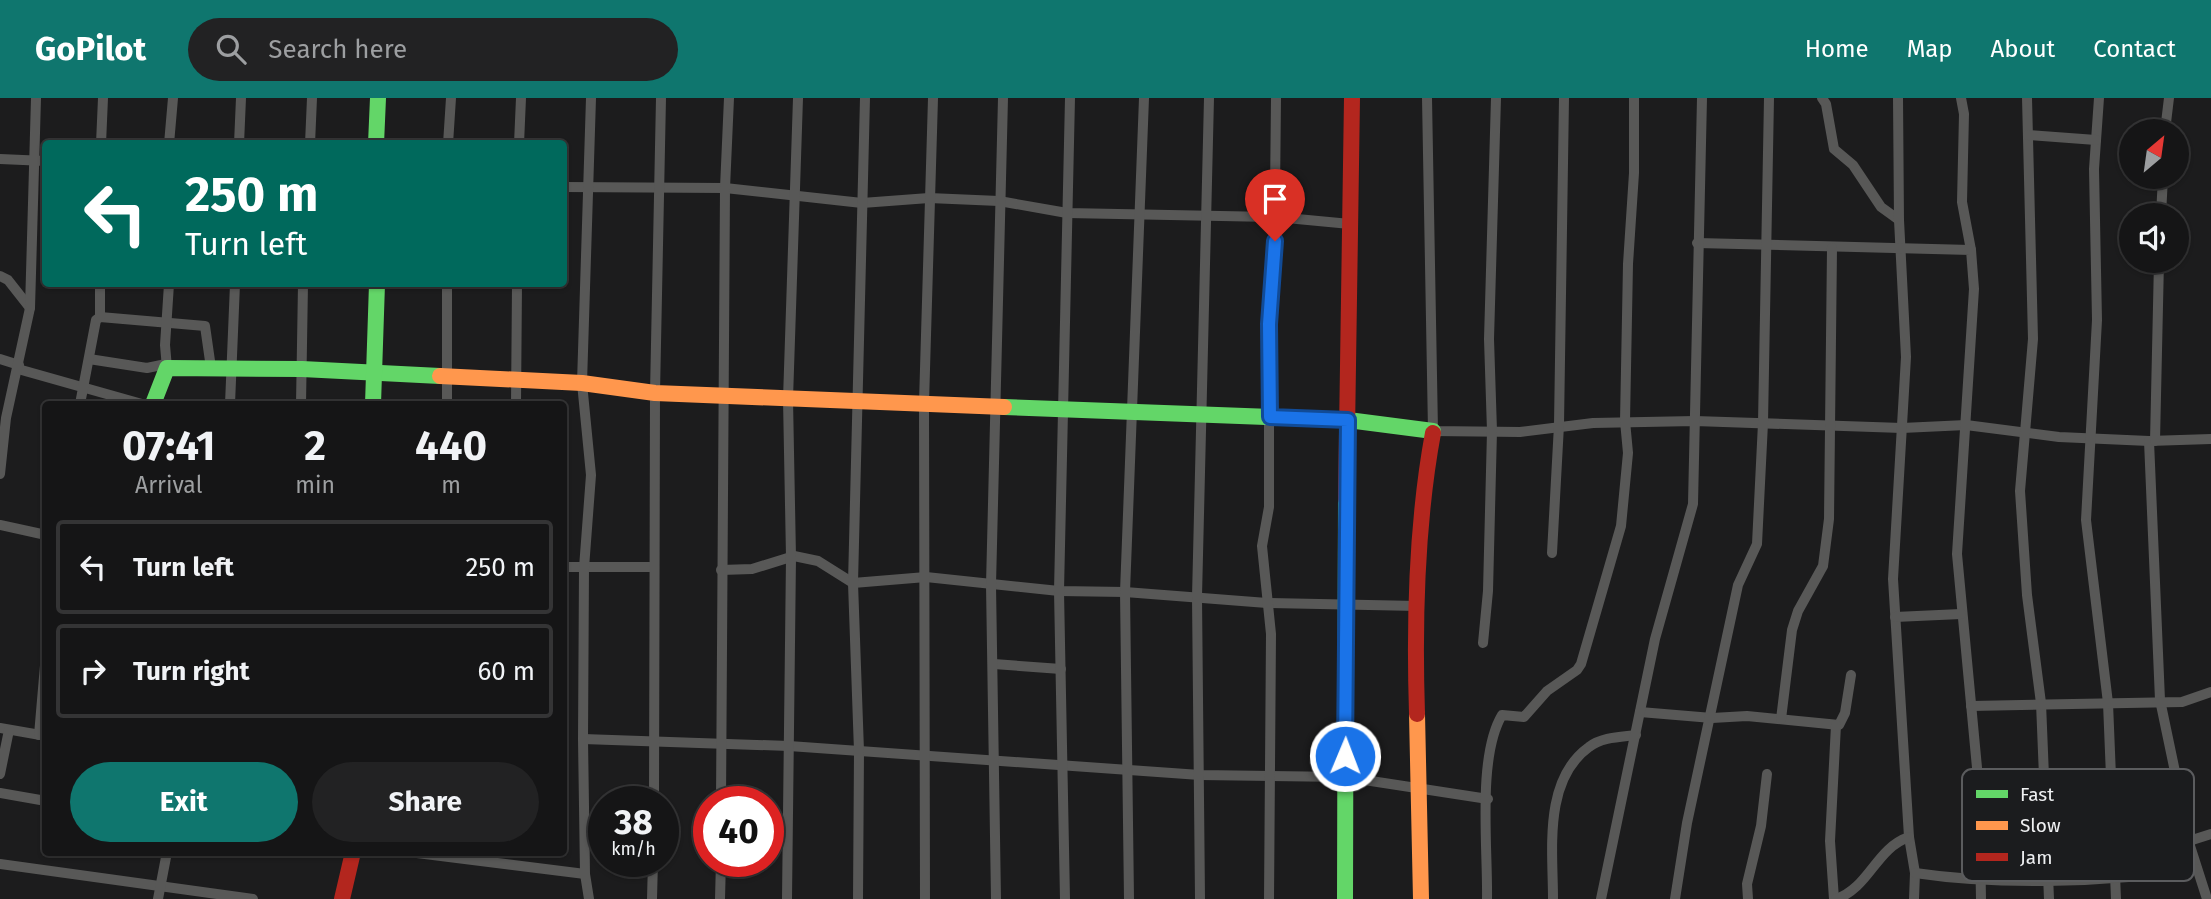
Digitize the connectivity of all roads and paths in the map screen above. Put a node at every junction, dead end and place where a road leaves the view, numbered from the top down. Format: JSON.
{"nodes":[{"id":1,"x":36,"y":98,"type":"edge"},
{"id":2,"x":103,"y":98,"type":"edge"},
{"id":3,"x":173,"y":98,"type":"edge"},
{"id":4,"x":241,"y":98,"type":"edge"},
{"id":5,"x":312,"y":98,"type":"edge"},
{"id":6,"x":379,"y":98,"type":"edge"},
{"id":7,"x":451,"y":98,"type":"edge"},
{"id":8,"x":521,"y":98,"type":"edge"},
{"id":9,"x":592,"y":98,"type":"edge"},
{"id":10,"x":661,"y":98,"type":"edge"},
{"id":11,"x":729,"y":98,"type":"edge"},
{"id":12,"x":798,"y":98,"type":"edge"},
{"id":13,"x":865,"y":98,"type":"edge"},
{"id":14,"x":933,"y":98,"type":"edge"},
{"id":15,"x":1003,"y":98,"type":"edge"},
{"id":16,"x":1070,"y":98,"type":"edge"},
{"id":17,"x":1144,"y":98,"type":"edge"},
{"id":18,"x":1209,"y":98,"type":"edge"},
{"id":19,"x":1276,"y":98,"type":"edge"},
{"id":20,"x":1352,"y":98,"type":"edge"},
{"id":21,"x":1427,"y":98,"type":"edge"},
{"id":22,"x":1496,"y":98,"type":"edge"},
{"id":23,"x":1564,"y":98,"type":"edge"},
{"id":24,"x":1634,"y":98,"type":"edge"},
{"id":25,"x":1702,"y":98,"type":"edge"},
{"id":26,"x":1769,"y":98,"type":"edge"},
{"id":27,"x":1822,"y":98,"type":"edge"},
{"id":28,"x":1898,"y":98,"type":"edge"},
{"id":29,"x":1961,"y":98,"type":"edge"},
{"id":30,"x":2027,"y":98,"type":"edge"},
{"id":31,"x":2099,"y":98,"type":"edge"},
{"id":32,"x":2169,"y":98,"type":"edge"},
{"id":33,"x":2166,"y":119,"type":"edge"},
{"id":34,"x":2028,"y":135,"type":"junction"},
{"id":35,"x":101,"y":140,"type":"edge"},
{"id":36,"x":169,"y":140,"type":"edge"},
{"id":37,"x":239,"y":140,"type":"edge"},
{"id":38,"x":310,"y":140,"type":"edge"},
{"id":39,"x":376,"y":140,"type":"edge"},
{"id":40,"x":448,"y":140,"type":"edge"},
{"id":41,"x":519,"y":140,"type":"edge"},
{"id":42,"x":2096,"y":140,"type":"junction"},
{"id":43,"x":0,"y":159,"type":"edge"},
{"id":44,"x":32,"y":160,"type":"junction"},
{"id":45,"x":42,"y":161,"type":"edge"},
{"id":46,"x":567,"y":187,"type":"edge"},
{"id":47,"x":590,"y":187,"type":"junction"},
{"id":48,"x":725,"y":188,"type":"junction"},
{"id":49,"x":658,"y":189,"type":"junction"},
{"id":50,"x":796,"y":195,"type":"junction"},
{"id":51,"x":929,"y":198,"type":"junction"},
{"id":52,"x":999,"y":201,"type":"junction"},
{"id":53,"x":862,"y":203,"type":"junction"},
{"id":54,"x":1068,"y":213,"type":"junction"},
{"id":55,"x":1137,"y":215,"type":"junction"},
{"id":56,"x":1206,"y":215,"type":"junction"},
{"id":57,"x":1276,"y":217,"type":"junction"},
{"id":58,"x":1899,"y":220,"type":"junction"},
{"id":59,"x":1350,"y":224,"type":"junction"},
{"id":60,"x":1697,"y":243,"type":"junction"},
{"id":61,"x":1768,"y":247,"type":"junction"},
{"id":62,"x":1832,"y":248,"type":"junction"},
{"id":63,"x":1900,"y":249,"type":"junction"},
{"id":64,"x":1971,"y":250,"type":"junction"},
{"id":65,"x":2159,"y":273,"type":"edge"},
{"id":66,"x":0,"y":276,"type":"edge"},
{"id":67,"x":100,"y":287,"type":"edge"},
{"id":68,"x":169,"y":287,"type":"edge"},
{"id":69,"x":236,"y":287,"type":"edge"},
{"id":70,"x":303,"y":287,"type":"edge"},
{"id":71,"x":377,"y":287,"type":"edge"},
{"id":72,"x":447,"y":287,"type":"edge"},
{"id":73,"x":517,"y":287,"type":"edge"},
{"id":74,"x":30,"y":308,"type":"junction"},
{"id":75,"x":100,"y":317,"type":"junction"},
{"id":76,"x":167,"y":324,"type":"junction"},
{"id":77,"x":0,"y":359,"type":"edge"},
{"id":78,"x":89,"y":359,"type":"junction"},
{"id":79,"x":167,"y":366,"type":"junction"},
{"id":80,"x":18,"y":367,"type":"junction"},
{"id":81,"x":211,"y":368,"type":"junction"},
{"id":82,"x":302,"y":369,"type":"junction"},
{"id":83,"x":231,"y":370,"type":"junction"},
{"id":84,"x":373,"y":373,"type":"junction"},
{"id":85,"x":447,"y":376,"type":"junction"},
{"id":86,"x":517,"y":379,"type":"junction"},
{"id":87,"x":582,"y":383,"type":"junction"},
{"id":88,"x":82,"y":387,"type":"junction"},
{"id":89,"x":655,"y":393,"type":"junction"},
{"id":90,"x":722,"y":395,"type":"junction"},
{"id":91,"x":788,"y":399,"type":"junction"},
{"id":92,"x":80,"y":401,"type":"edge"},
{"id":93,"x":131,"y":401,"type":"edge"},
{"id":94,"x":154,"y":401,"type":"edge"},
{"id":95,"x":230,"y":401,"type":"edge"},
{"id":96,"x":301,"y":401,"type":"edge"},
{"id":97,"x":373,"y":401,"type":"edge"},
{"id":98,"x":447,"y":401,"type":"edge"},
{"id":99,"x":516,"y":401,"type":"edge"},
{"id":100,"x":859,"y":401,"type":"junction"},
{"id":101,"x":924,"y":403,"type":"junction"},
{"id":102,"x":994,"y":406,"type":"junction"},
{"id":103,"x":1063,"y":407,"type":"junction"},
{"id":104,"x":1133,"y":411,"type":"junction"},
{"id":105,"x":1203,"y":416,"type":"junction"},
{"id":106,"x":1270,"y":417,"type":"junction"},
{"id":107,"x":1348,"y":420,"type":"junction"},
{"id":108,"x":1625,"y":421,"type":"junction"},
{"id":109,"x":1695,"y":421,"type":"junction"},
{"id":110,"x":1763,"y":423,"type":"junction"},
{"id":111,"x":1559,"y":425,"type":"junction"},
{"id":112,"x":1831,"y":425,"type":"junction"},
{"id":113,"x":1966,"y":425,"type":"junction"},
{"id":114,"x":1902,"y":428,"type":"junction"},
{"id":115,"x":1433,"y":431,"type":"junction"},
{"id":116,"x":1492,"y":431,"type":"junction"},
{"id":117,"x":2025,"y":434,"type":"junction"},
{"id":118,"x":2089,"y":437,"type":"junction"},
{"id":119,"x":2211,"y":439,"type":"edge"},
{"id":120,"x":2152,"y":441,"type":"junction"},
{"id":121,"x":0,"y":474,"type":"edge"},
{"id":122,"x":0,"y":525,"type":"edge"},
{"id":123,"x":42,"y":534,"type":"edge"},
{"id":124,"x":1552,"y":553,"type":"dead end"},
{"id":125,"x":791,"y":557,"type":"junction"},
{"id":126,"x":567,"y":567,"type":"edge"},
{"id":127,"x":653,"y":567,"type":"junction"},
{"id":128,"x":584,"y":568,"type":"junction"},
{"id":129,"x":721,"y":570,"type":"junction"},
{"id":130,"x":926,"y":578,"type":"junction"},
{"id":131,"x":853,"y":583,"type":"junction"},
{"id":132,"x":991,"y":585,"type":"junction"},
{"id":133,"x":1059,"y":591,"type":"junction"},
{"id":134,"x":1125,"y":592,"type":"junction"},
{"id":135,"x":1197,"y":597,"type":"junction"},
{"id":136,"x":1267,"y":603,"type":"junction"},
{"id":137,"x":1344,"y":605,"type":"junction"},
{"id":138,"x":1418,"y":606,"type":"junction"},
{"id":139,"x":1961,"y":614,"type":"junction"},
{"id":140,"x":1895,"y":617,"type":"junction"},
{"id":141,"x":1483,"y":643,"type":"dead end"},
{"id":142,"x":994,"y":664,"type":"junction"},
{"id":143,"x":1061,"y":669,"type":"junction"},
{"id":144,"x":1851,"y":675,"type":"dead end"},
{"id":145,"x":2211,"y":692,"type":"edge"},
{"id":146,"x":2161,"y":700,"type":"junction"},
{"id":147,"x":2041,"y":703,"type":"junction"},
{"id":148,"x":2108,"y":703,"type":"junction"},
{"id":149,"x":1971,"y":706,"type":"junction"},
{"id":150,"x":1640,"y":712,"type":"junction"},
{"id":151,"x":1712,"y":718,"type":"junction"},
{"id":152,"x":1781,"y":719,"type":"junction"},
{"id":153,"x":1836,"y":725,"type":"junction"},
{"id":154,"x":5,"y":729,"type":"edge"},
{"id":155,"x":42,"y":735,"type":"edge"},
{"id":156,"x":1636,"y":735,"type":"junction"},
{"id":157,"x":583,"y":739,"type":"junction"},
{"id":158,"x":653,"y":741,"type":"junction"},
{"id":159,"x":721,"y":743,"type":"junction"},
{"id":160,"x":789,"y":746,"type":"junction"},
{"id":161,"x":859,"y":751,"type":"junction"},
{"id":162,"x":925,"y":754,"type":"junction"},
{"id":163,"x":994,"y":761,"type":"junction"},
{"id":164,"x":1061,"y":766,"type":"junction"},
{"id":165,"x":1976,"y":769,"type":"edge"},
{"id":166,"x":2044,"y":769,"type":"edge"},
{"id":167,"x":2111,"y":769,"type":"edge"},
{"id":168,"x":2175,"y":769,"type":"edge"},
{"id":169,"x":1129,"y":771,"type":"junction"},
{"id":170,"x":0,"y":774,"type":"edge"},
{"id":171,"x":1767,"y":774,"type":"dead end"},
{"id":172,"x":1200,"y":775,"type":"junction"},
{"id":173,"x":1270,"y":775,"type":"junction"},
{"id":174,"x":1345,"y":777,"type":"junction"},
{"id":175,"x":654,"y":786,"type":"edge"},
{"id":176,"x":721,"y":786,"type":"edge"},
{"id":177,"x":1419,"y":789,"type":"junction"},
{"id":178,"x":0,"y":793,"type":"edge"},
{"id":179,"x":42,"y":799,"type":"edge"},
{"id":180,"x":1488,"y":799,"type":"junction"},
{"id":181,"x":2211,"y":834,"type":"edge"},
{"id":182,"x":1909,"y":837,"type":"junction"},
{"id":183,"x":2194,"y":839,"type":"edge"},
{"id":184,"x":166,"y":856,"type":"edge"},
{"id":185,"x":352,"y":856,"type":"edge"},
{"id":186,"x":440,"y":856,"type":"edge"},
{"id":187,"x":2194,"y":858,"type":"edge"},
{"id":188,"x":0,"y":864,"type":"edge"},
{"id":189,"x":2194,"y":869,"type":"edge"},
{"id":190,"x":2197,"y":869,"type":"junction"},
{"id":191,"x":1914,"y":873,"type":"junction"},
{"id":192,"x":585,"y":874,"type":"junction"},
{"id":193,"x":653,"y":877,"type":"edge"},
{"id":194,"x":721,"y":877,"type":"edge"},
{"id":195,"x":1962,"y":879,"type":"edge"},
{"id":196,"x":1980,"y":881,"type":"edge"},
{"id":197,"x":2049,"y":881,"type":"edge"},
{"id":198,"x":2116,"y":881,"type":"edge"},
{"id":199,"x":161,"y":884,"type":"junction"},
{"id":200,"x":158,"y":899,"type":"edge"},
{"id":201,"x":253,"y":899,"type":"edge"},
{"id":202,"x":342,"y":899,"type":"edge"},
{"id":203,"x":589,"y":899,"type":"edge"},
{"id":204,"x":652,"y":899,"type":"edge"},
{"id":205,"x":720,"y":899,"type":"edge"},
{"id":206,"x":787,"y":899,"type":"edge"},
{"id":207,"x":858,"y":899,"type":"edge"},
{"id":208,"x":925,"y":899,"type":"edge"},
{"id":209,"x":996,"y":899,"type":"edge"},
{"id":210,"x":1065,"y":899,"type":"edge"},
{"id":211,"x":1129,"y":899,"type":"edge"},
{"id":212,"x":1200,"y":899,"type":"edge"},
{"id":213,"x":1269,"y":899,"type":"edge"},
{"id":214,"x":1345,"y":899,"type":"edge"},
{"id":215,"x":1421,"y":899,"type":"edge"},
{"id":216,"x":1487,"y":899,"type":"edge"},
{"id":217,"x":1553,"y":899,"type":"edge"},
{"id":218,"x":1601,"y":899,"type":"edge"},
{"id":219,"x":1675,"y":899,"type":"edge"},
{"id":220,"x":1748,"y":899,"type":"edge"},
{"id":221,"x":1835,"y":899,"type":"edge"},
{"id":222,"x":1914,"y":899,"type":"edge"},
{"id":223,"x":1981,"y":899,"type":"edge"},
{"id":224,"x":2049,"y":899,"type":"edge"},
{"id":225,"x":2116,"y":899,"type":"edge"},
{"id":226,"x":2207,"y":899,"type":"edge"}],
"edges":[{"from":1,"to":44,"type":"street"},
{"from":2,"to":35,"type":"street"},
{"from":3,"to":36,"type":"street"},
{"from":4,"to":37,"type":"street"},
{"from":5,"to":38,"type":"street"},
{"from":6,"to":39,"type":"street"},
{"from":7,"to":40,"type":"street"},
{"from":8,"to":41,"type":"street"},
{"from":9,"to":47,"type":"street"},
{"from":10,"to":49,"type":"street"},
{"from":11,"to":48,"type":"street"},
{"from":12,"to":50,"type":"street"},
{"from":13,"to":53,"type":"street"},
{"from":14,"to":51,"type":"street"},
{"from":15,"to":52,"type":"street"},
{"from":16,"to":54,"type":"street"},
{"from":17,"to":55,"type":"street"},
{"from":18,"to":56,"type":"street"},
{"from":19,"to":57,"type":"street"},
{"from":20,"to":59,"type":"street"},
{"from":21,"to":115,"type":"street"},
{"from":22,"to":116,"type":"street"},
{"from":23,"to":111,"type":"street"},
{"from":24,"to":108,"type":"street"},
{"from":25,"to":60,"type":"street"},
{"from":26,"to":61,"type":"street"},
{"from":27,"to":58,"type":"street"},
{"from":28,"to":58,"type":"street"},
{"from":29,"to":64,"type":"street"},
{"from":30,"to":34,"type":"street"},
{"from":31,"to":42,"type":"street"},
{"from":32,"to":33,"type":"street"},
{"from":34,"to":42,"type":"street"},
{"from":34,"to":117,"type":"street"},
{"from":42,"to":118,"type":"street"},
{"from":43,"to":44,"type":"street"},
{"from":44,"to":45,"type":"street"},
{"from":44,"to":74,"type":"street"},
{"from":46,"to":47,"type":"street"},
{"from":47,"to":49,"type":"street"},
{"from":47,"to":87,"type":"street"},
{"from":48,"to":49,"type":"street"},
{"from":48,"to":50,"type":"street"},
{"from":48,"to":90,"type":"street"},
{"from":49,"to":89,"type":"street"},
{"from":50,"to":53,"type":"street"},
{"from":50,"to":91,"type":"street"},
{"from":51,"to":52,"type":"street"},
{"from":51,"to":53,"type":"street"},
{"from":51,"to":101,"type":"street"},
{"from":52,"to":54,"type":"street"},
{"from":52,"to":102,"type":"street"},
{"from":53,"to":100,"type":"street"},
{"from":54,"to":55,"type":"street"},
{"from":54,"to":103,"type":"street"},
{"from":55,"to":56,"type":"street"},
{"from":55,"to":104,"type":"street"},
{"from":56,"to":57,"type":"street"},
{"from":56,"to":105,"type":"street"},
{"from":57,"to":59,"type":"street"},
{"from":57,"to":106,"type":"street"},
{"from":58,"to":63,"type":"street"},
{"from":59,"to":107,"type":"street"},
{"from":60,"to":61,"type":"street"},
{"from":60,"to":109,"type":"street"},
{"from":61,"to":62,"type":"street"},
{"from":61,"to":110,"type":"street"},
{"from":62,"to":63,"type":"street"},
{"from":62,"to":112,"type":"street"},
{"from":63,"to":64,"type":"street"},
{"from":63,"to":114,"type":"street"},
{"from":64,"to":113,"type":"street"},
{"from":65,"to":120,"type":"street"},
{"from":66,"to":74,"type":"street"},
{"from":67,"to":75,"type":"street"},
{"from":68,"to":76,"type":"street"},
{"from":69,"to":83,"type":"street"},
{"from":70,"to":82,"type":"street"},
{"from":71,"to":84,"type":"street"},
{"from":72,"to":85,"type":"street"},
{"from":73,"to":86,"type":"street"},
{"from":74,"to":80,"type":"street"},
{"from":75,"to":76,"type":"street"},
{"from":75,"to":78,"type":"street"},
{"from":76,"to":79,"type":"street"},
{"from":76,"to":81,"type":"street"},
{"from":77,"to":80,"type":"street"},
{"from":78,"to":79,"type":"street"},
{"from":78,"to":88,"type":"street"},
{"from":79,"to":81,"type":"street"},
{"from":79,"to":94,"type":"street"},
{"from":80,"to":88,"type":"street"},
{"from":80,"to":121,"type":"street"},
{"from":81,"to":83,"type":"street"},
{"from":82,"to":83,"type":"street"},
{"from":82,"to":84,"type":"street"},
{"from":82,"to":96,"type":"street"},
{"from":83,"to":95,"type":"street"},
{"from":84,"to":85,"type":"street"},
{"from":84,"to":97,"type":"street"},
{"from":85,"to":86,"type":"street"},
{"from":85,"to":98,"type":"street"},
{"from":86,"to":87,"type":"street"},
{"from":86,"to":99,"type":"street"},
{"from":87,"to":89,"type":"street"},
{"from":87,"to":128,"type":"street"},
{"from":88,"to":92,"type":"street"},
{"from":88,"to":93,"type":"street"},
{"from":89,"to":90,"type":"street"},
{"from":89,"to":127,"type":"street"},
{"from":90,"to":91,"type":"street"},
{"from":90,"to":129,"type":"street"},
{"from":91,"to":100,"type":"street"},
{"from":91,"to":125,"type":"street"},
{"from":100,"to":101,"type":"street"},
{"from":100,"to":131,"type":"street"},
{"from":101,"to":102,"type":"street"},
{"from":101,"to":130,"type":"street"},
{"from":102,"to":103,"type":"street"},
{"from":102,"to":132,"type":"street"},
{"from":103,"to":104,"type":"street"},
{"from":103,"to":133,"type":"street"},
{"from":104,"to":105,"type":"street"},
{"from":104,"to":134,"type":"street"},
{"from":105,"to":106,"type":"street"},
{"from":105,"to":135,"type":"street"},
{"from":106,"to":107,"type":"street"},
{"from":106,"to":136,"type":"street"},
{"from":107,"to":115,"type":"street"},
{"from":107,"to":137,"type":"street"},
{"from":108,"to":109,"type":"street"},
{"from":108,"to":111,"type":"street"},
{"from":108,"to":180,"type":"street"},
{"from":109,"to":110,"type":"street"},
{"from":109,"to":150,"type":"street"},
{"from":110,"to":112,"type":"street"},
{"from":110,"to":151,"type":"street"},
{"from":111,"to":116,"type":"street"},
{"from":111,"to":124,"type":"street"},
{"from":112,"to":114,"type":"street"},
{"from":112,"to":152,"type":"street"},
{"from":113,"to":114,"type":"street"},
{"from":113,"to":117,"type":"street"},
{"from":113,"to":139,"type":"street"},
{"from":114,"to":140,"type":"street"},
{"from":115,"to":116,"type":"street"},
{"from":115,"to":138,"type":"street"},
{"from":116,"to":141,"type":"street"},
{"from":117,"to":118,"type":"street"},
{"from":117,"to":147,"type":"street"},
{"from":118,"to":120,"type":"street"},
{"from":118,"to":148,"type":"street"},
{"from":119,"to":120,"type":"street"},
{"from":120,"to":146,"type":"street"},
{"from":122,"to":123,"type":"street"},
{"from":125,"to":129,"type":"street"},
{"from":125,"to":131,"type":"street"},
{"from":125,"to":160,"type":"street"},
{"from":126,"to":128,"type":"street"},
{"from":127,"to":128,"type":"street"},
{"from":127,"to":158,"type":"street"},
{"from":128,"to":157,"type":"street"},
{"from":129,"to":159,"type":"street"},
{"from":130,"to":131,"type":"street"},
{"from":130,"to":132,"type":"street"},
{"from":130,"to":162,"type":"street"},
{"from":131,"to":161,"type":"street"},
{"from":132,"to":133,"type":"street"},
{"from":132,"to":142,"type":"street"},
{"from":133,"to":134,"type":"street"},
{"from":133,"to":143,"type":"street"},
{"from":134,"to":135,"type":"street"},
{"from":134,"to":169,"type":"street"},
{"from":135,"to":136,"type":"street"},
{"from":135,"to":172,"type":"street"},
{"from":136,"to":137,"type":"street"},
{"from":136,"to":173,"type":"street"},
{"from":137,"to":138,"type":"street"},
{"from":137,"to":174,"type":"street"},
{"from":138,"to":177,"type":"street"},
{"from":139,"to":140,"type":"street"},
{"from":139,"to":149,"type":"street"},
{"from":140,"to":182,"type":"street"},
{"from":142,"to":143,"type":"street"},
{"from":142,"to":163,"type":"street"},
{"from":143,"to":164,"type":"street"},
{"from":144,"to":153,"type":"street"},
{"from":145,"to":146,"type":"street"},
{"from":146,"to":148,"type":"street"},
{"from":146,"to":168,"type":"street"},
{"from":147,"to":148,"type":"street"},
{"from":147,"to":149,"type":"street"},
{"from":147,"to":166,"type":"street"},
{"from":148,"to":167,"type":"street"},
{"from":149,"to":165,"type":"street"},
{"from":150,"to":151,"type":"street"},
{"from":150,"to":156,"type":"street"},
{"from":151,"to":152,"type":"street"},
{"from":151,"to":219,"type":"street"},
{"from":152,"to":153,"type":"street"},
{"from":153,"to":221,"type":"street"},
{"from":154,"to":155,"type":"street"},
{"from":154,"to":170,"type":"street"},
{"from":156,"to":217,"type":"street"},
{"from":156,"to":218,"type":"street"},
{"from":157,"to":158,"type":"street"},
{"from":157,"to":192,"type":"street"},
{"from":158,"to":159,"type":"street"},
{"from":158,"to":175,"type":"street"},
{"from":159,"to":160,"type":"street"},
{"from":159,"to":176,"type":"street"},
{"from":160,"to":161,"type":"street"},
{"from":160,"to":206,"type":"street"},
{"from":161,"to":162,"type":"street"},
{"from":161,"to":207,"type":"street"},
{"from":162,"to":163,"type":"street"},
{"from":162,"to":208,"type":"street"},
{"from":163,"to":164,"type":"street"},
{"from":163,"to":209,"type":"street"},
{"from":164,"to":169,"type":"street"},
{"from":164,"to":210,"type":"street"},
{"from":169,"to":172,"type":"street"},
{"from":169,"to":211,"type":"street"},
{"from":171,"to":220,"type":"street"},
{"from":172,"to":173,"type":"street"},
{"from":172,"to":212,"type":"street"},
{"from":173,"to":174,"type":"street"},
{"from":173,"to":213,"type":"street"},
{"from":174,"to":177,"type":"street"},
{"from":174,"to":214,"type":"street"},
{"from":177,"to":180,"type":"street"},
{"from":177,"to":215,"type":"street"},
{"from":178,"to":179,"type":"street"},
{"from":180,"to":216,"type":"street"},
{"from":181,"to":183,"type":"street"},
{"from":182,"to":191,"type":"street"},
{"from":182,"to":221,"type":"street"},
{"from":184,"to":199,"type":"street"},
{"from":185,"to":202,"type":"street"},
{"from":186,"to":192,"type":"street"},
{"from":187,"to":190,"type":"street"},
{"from":188,"to":199,"type":"street"},
{"from":189,"to":190,"type":"street"},
{"from":190,"to":226,"type":"street"},
{"from":191,"to":195,"type":"street"},
{"from":191,"to":222,"type":"street"},
{"from":192,"to":203,"type":"street"},
{"from":193,"to":204,"type":"street"},
{"from":194,"to":205,"type":"street"},
{"from":196,"to":223,"type":"street"},
{"from":197,"to":224,"type":"street"},
{"from":198,"to":225,"type":"street"},
{"from":199,"to":200,"type":"street"},
{"from":199,"to":201,"type":"street"}]}
